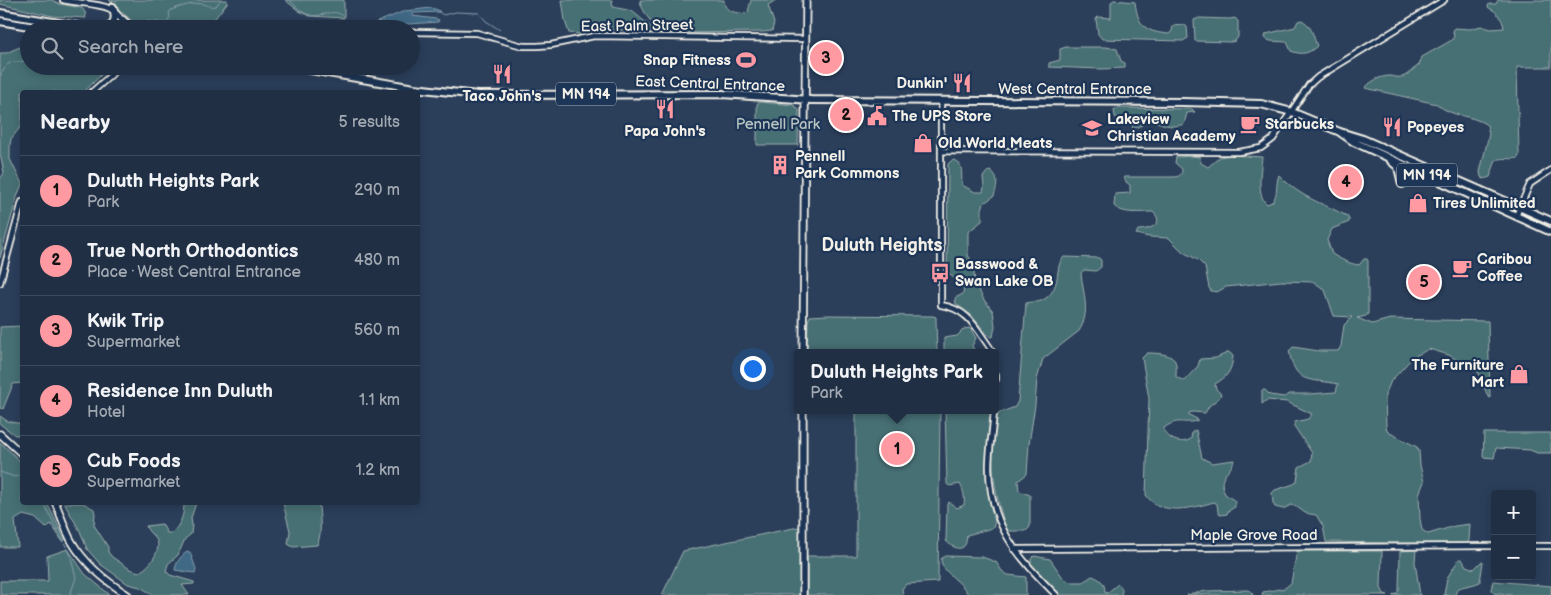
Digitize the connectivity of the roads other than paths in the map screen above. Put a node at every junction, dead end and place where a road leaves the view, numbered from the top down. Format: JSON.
{"nodes":[{"id":1,"x":63,"y":0,"type":"edge"},
{"id":2,"x":806,"y":0,"type":"edge"},
{"id":3,"x":1444,"y":0,"type":"edge"},
{"id":4,"x":113,"y":7,"type":"junction"},
{"id":5,"x":0,"y":14,"type":"edge"},
{"id":6,"x":38,"y":20,"type":"edge"},
{"id":7,"x":114,"y":20,"type":"edge"},
{"id":8,"x":123,"y":20,"type":"edge"},
{"id":9,"x":0,"y":21,"type":"edge"},
{"id":10,"x":20,"y":24,"type":"edge"},
{"id":11,"x":420,"y":32,"type":"edge"},
{"id":12,"x":806,"y":39,"type":"junction"},
{"id":13,"x":109,"y":75,"type":"edge"},
{"id":14,"x":340,"y":75,"type":"edge"},
{"id":15,"x":351,"y":77,"type":"joint"},
{"id":16,"x":94,"y":90,"type":"edge"},
{"id":17,"x":805,"y":100,"type":"junction"},
{"id":18,"x":941,"y":101,"type":"junction"},
{"id":19,"x":1292,"y":112,"type":"junction"},
{"id":20,"x":1340,"y":132,"type":"junction"},
{"id":21,"x":941,"y":151,"type":"junction"},
{"id":22,"x":1380,"y":153,"type":"junction"},
{"id":23,"x":1551,"y":170,"type":"edge"},
{"id":24,"x":1422,"y":172,"type":"junction"},
{"id":25,"x":1520,"y":206,"type":"junction"},
{"id":26,"x":20,"y":209,"type":"edge"},
{"id":27,"x":1516,"y":216,"type":"junction"},
{"id":28,"x":1551,"y":221,"type":"edge"},
{"id":29,"x":1551,"y":232,"type":"edge"},
{"id":30,"x":0,"y":283,"type":"edge"},
{"id":31,"x":803,"y":349,"type":"edge"},
{"id":32,"x":991,"y":349,"type":"edge"},
{"id":33,"x":803,"y":414,"type":"edge"},
{"id":34,"x":994,"y":414,"type":"edge"},
{"id":35,"x":0,"y":434,"type":"edge"},
{"id":36,"x":20,"y":452,"type":"edge"},
{"id":37,"x":57,"y":505,"type":"edge"},
{"id":38,"x":1491,"y":546,"type":"edge"},
{"id":39,"x":1536,"y":546,"type":"edge"},
{"id":40,"x":1551,"y":546,"type":"edge"},
{"id":41,"x":1014,"y":549,"type":"junction"},
{"id":42,"x":128,"y":595,"type":"edge"},
{"id":43,"x":803,"y":595,"type":"edge"},
{"id":44,"x":1056,"y":595,"type":"edge"}],
"edges":[{"from":1,"to":4,"type":"street"},
{"from":2,"to":12,"type":"main road"},
{"from":3,"to":19,"type":"street"},
{"from":4,"to":7,"type":"highway"},
{"from":4,"to":8,"type":"street"},
{"from":5,"to":6,"type":"highway"},
{"from":9,"to":10,"type":"highway"},
{"from":11,"to":12,"type":"street","name":"East Palm Street"},
{"from":12,"to":17,"type":"main road"},
{"from":13,"to":16,"type":"street"},
{"from":14,"to":15,"type":"highway","name":"East Central Entrance","number":"MN 194"},
{"from":15,"to":17,"type":"highway","name":"East Central Entrance","number":"MN 194"},
{"from":17,"to":18,"type":"highway","name":"West Central Entrance","number":"MN 194"},
{"from":17,"to":31,"type":"main road"},
{"from":18,"to":19,"type":"highway","name":"West Central Entrance","number":"MN 194"},
{"from":18,"to":21,"type":"street"},
{"from":19,"to":20,"type":"highway","name":"West Central Entrance","number":"MN 194"},
{"from":19,"to":21,"type":"street"},
{"from":20,"to":22,"type":"highway","name":"West Central Entrance","number":"MN 194"},
{"from":20,"to":25,"type":"highway","name":"West Central Entrance","number":"MN 194"},
{"from":21,"to":32,"type":"street"},
{"from":22,"to":24,"type":"highway","name":"West Central Entrance","number":"MN 194"},
{"from":22,"to":24,"type":"highway"},
{"from":23,"to":25,"type":"street"},
{"from":24,"to":27,"type":"highway","name":"West Central Entrance","number":"MN 194"},
{"from":25,"to":27,"type":"street"},
{"from":25,"to":28,"type":"highway","name":"West Central Entrance","number":"MN 194"},
{"from":26,"to":30,"type":"street"},
{"from":27,"to":29,"type":"highway","name":"West Central Entrance","number":"MN 194"},
{"from":33,"to":43,"type":"main road"},
{"from":34,"to":41,"type":"street"},
{"from":35,"to":36,"type":"main road"},
{"from":37,"to":42,"type":"main road"},
{"from":38,"to":41,"type":"street","name":"Maple Grove Road"},
{"from":39,"to":40,"type":"street"},
{"from":41,"to":44,"type":"street"}]}
